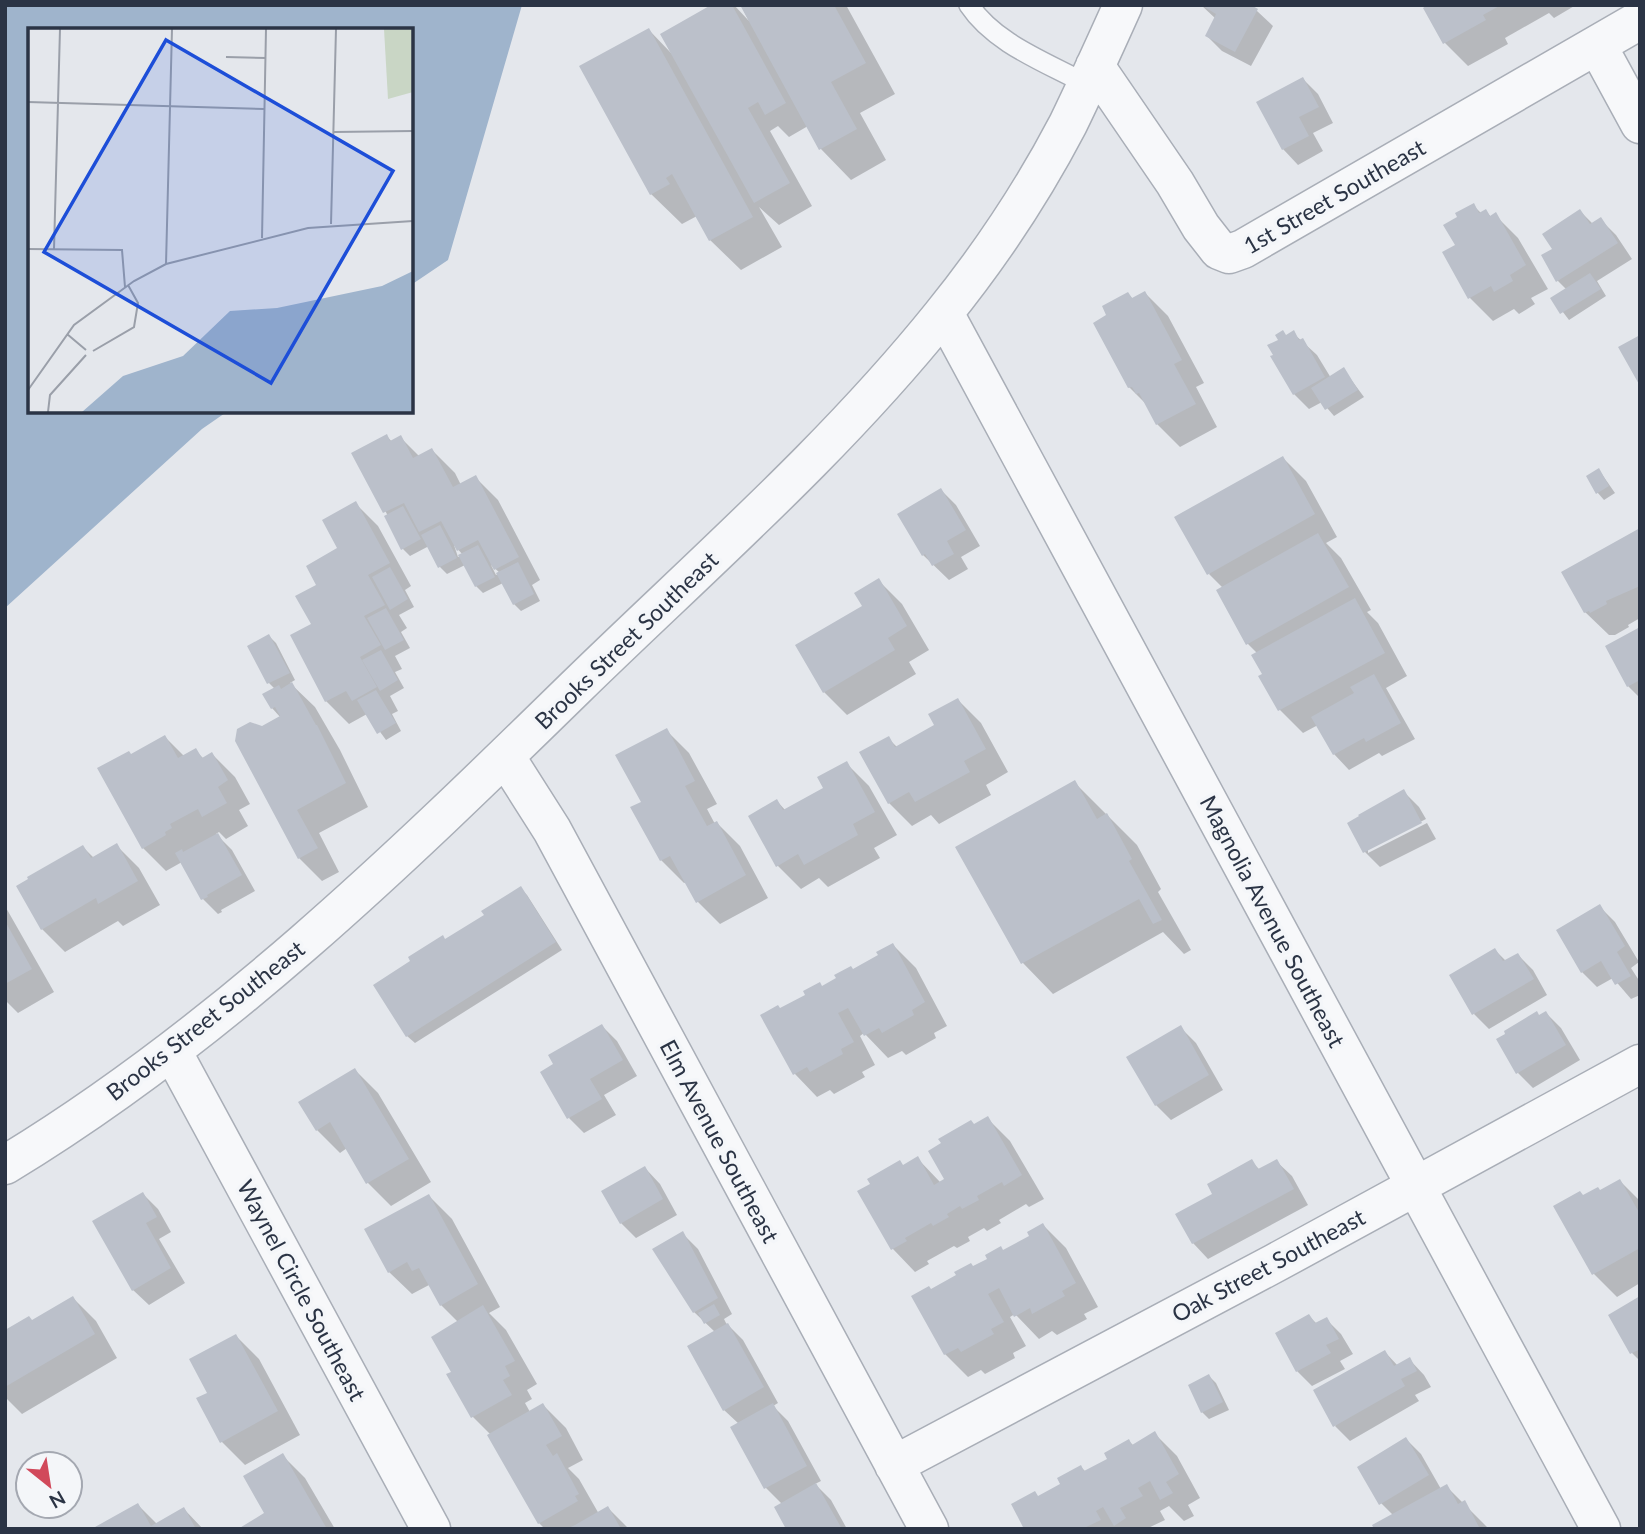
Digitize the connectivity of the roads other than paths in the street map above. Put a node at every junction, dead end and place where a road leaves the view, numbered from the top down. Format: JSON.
{"nodes":[{"id":1,"x":969,"y":5,"type":"edge"},
{"id":2,"x":1123,"y":5,"type":"edge"},
{"id":3,"x":1640,"y":20,"type":"edge"},
{"id":4,"x":1597,"y":45,"type":"junction"},
{"id":5,"x":1091,"y":75,"type":"junction"},
{"id":6,"x":1640,"y":124,"type":"edge"},
{"id":7,"x":944,"y":313,"type":"junction"},
{"id":8,"x":505,"y":757,"type":"junction"},
{"id":9,"x":172,"y":1051,"type":"junction"},
{"id":10,"x":1640,"y":1064,"type":"edge"},
{"id":11,"x":5,"y":1165,"type":"edge"},
{"id":12,"x":1415,"y":1185,"type":"junction"},
{"id":13,"x":894,"y":1465,"type":"junction"},
{"id":14,"x":431,"y":1529,"type":"edge"},
{"id":15,"x":929,"y":1529,"type":"edge"},
{"id":16,"x":1601,"y":1529,"type":"edge"}],
"edges":[{"from":1,"to":5,"type":"lane"},
{"from":2,"to":5,"type":"street","name":"Brooks Street Southeast"},
{"from":3,"to":4,"type":"street","name":"1st Street Southeast"},
{"from":4,"to":5,"type":"street","name":"1st Street Southeast"},
{"from":4,"to":6,"type":"street"},
{"from":5,"to":7,"type":"street","name":"Brooks Street Southeast"},
{"from":7,"to":8,"type":"street","name":"Brooks Street Southeast"},
{"from":7,"to":12,"type":"street","name":"Magnolia Avenue Southeast"},
{"from":8,"to":9,"type":"street","name":"Brooks Street Southeast"},
{"from":8,"to":13,"type":"street","name":"Elm Avenue Southeast"},
{"from":9,"to":11,"type":"street","name":"Brooks Street Southeast"},
{"from":9,"to":14,"type":"street","name":"Waynel Circle Southeast"},
{"from":10,"to":12,"type":"street","name":"Oak Street Southeast"},
{"from":12,"to":13,"type":"street","name":"Oak Street Southeast"},
{"from":12,"to":16,"type":"street","name":"Magnolia Avenue Southeast"},
{"from":13,"to":15,"type":"street","name":"Elm Avenue Southeast"}]}
